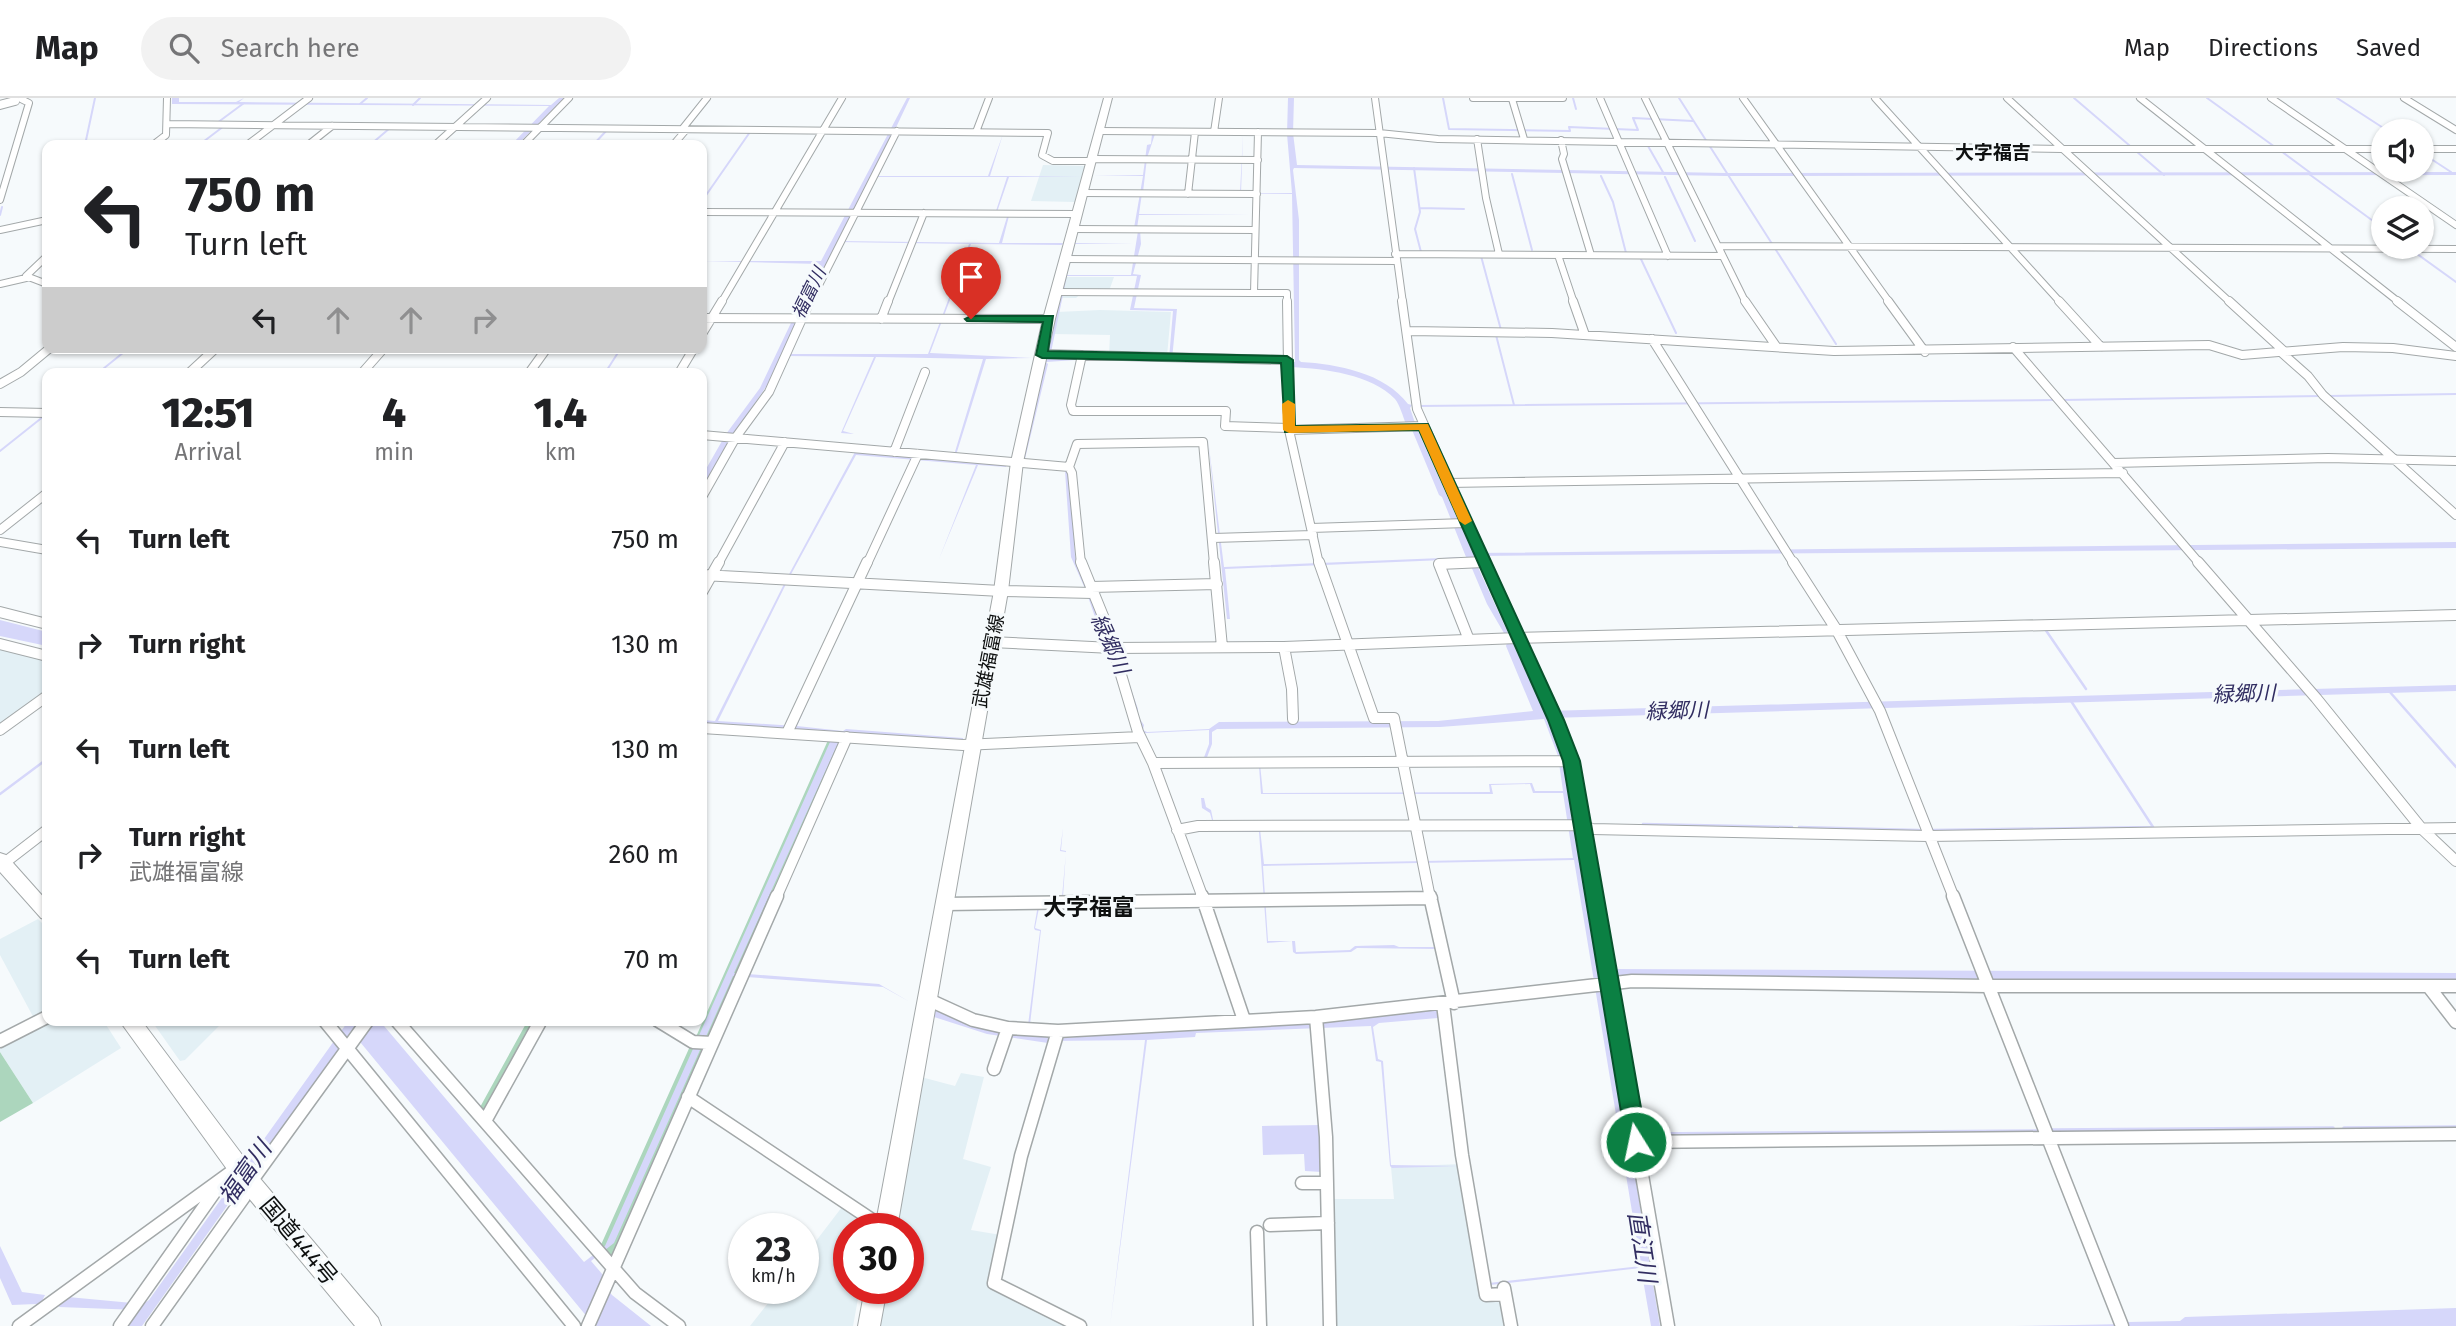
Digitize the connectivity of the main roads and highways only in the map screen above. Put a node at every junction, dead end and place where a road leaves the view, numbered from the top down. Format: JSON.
{"nodes":[{"id":1,"x":1108,"y":98,"type":"edge"},
{"id":2,"x":2,"y":862,"type":"edge"},
{"id":3,"x":42,"y":907,"type":"edge"},
{"id":4,"x":133,"y":1026,"type":"edge"},
{"id":5,"x":888,"y":1213,"type":"edge"},
{"id":6,"x":873,"y":1304,"type":"edge"},
{"id":7,"x":370,"y":1326,"type":"edge"},
{"id":8,"x":869,"y":1326,"type":"edge"}],
"edges":[{"from":1,"to":5,"type":"main road","name":"武雄福富線"},
{"from":2,"to":3,"type":"main road"},
{"from":4,"to":7,"type":"main road","name":"国道444号"},
{"from":6,"to":8,"type":"main road"}]}
